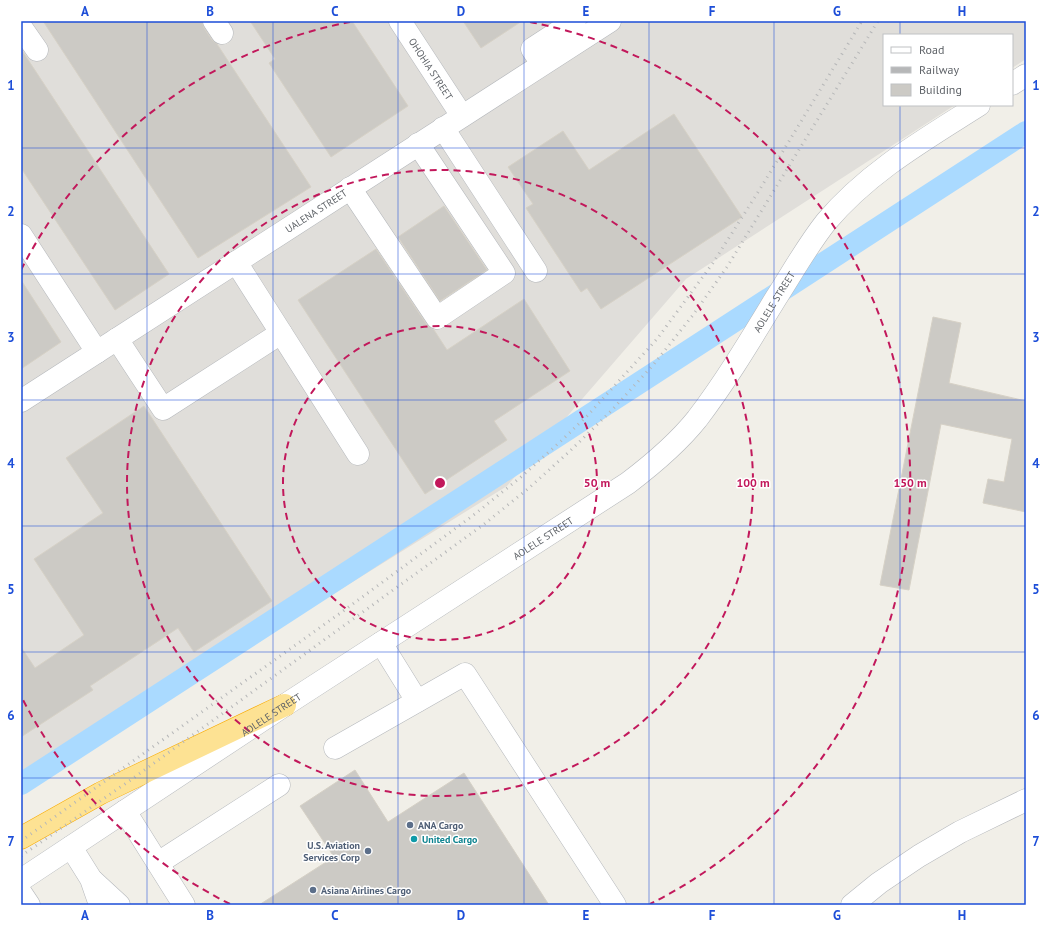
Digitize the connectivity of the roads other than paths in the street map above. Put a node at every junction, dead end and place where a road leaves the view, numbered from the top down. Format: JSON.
{"nodes":[{"id":1,"x":400,"y":21,"type":"edge"},
{"id":2,"x":575,"y":21,"type":"edge"},
{"id":3,"x":610,"y":21,"type":"edge"},
{"id":4,"x":21,"y":27,"type":"edge"},
{"id":5,"x":37,"y":50,"type":"dead end"},
{"id":6,"x":542,"y":64,"type":"junction"},
{"id":7,"x":1026,"y":75,"type":"edge"},
{"id":8,"x":1013,"y":83,"type":"edge"},
{"id":9,"x":977,"y":106,"type":"edge"},
{"id":10,"x":462,"y":116,"type":"junction"},
{"id":11,"x":443,"y":128,"type":"junction"},
{"id":12,"x":418,"y":144,"type":"junction"},
{"id":13,"x":350,"y":188,"type":"junction"},
{"id":14,"x":21,"y":235,"type":"edge"},
{"id":15,"x":236,"y":262,"type":"junction"},
{"id":16,"x":536,"y":271,"type":"dead end"},
{"id":17,"x":281,"y":333,"type":"junction"},
{"id":18,"x":117,"y":339,"type":"junction"},
{"id":19,"x":97,"y":352,"type":"junction"},
{"id":20,"x":21,"y":401,"type":"edge"},
{"id":21,"x":358,"y":454,"type":"dead end"},
{"id":22,"x":381,"y":643,"type":"junction"},
{"id":23,"x":417,"y":701,"type":"junction"},
{"id":24,"x":285,"y":705,"type":"junction"},
{"id":25,"x":335,"y":748,"type":"dead end"},
{"id":26,"x":279,"y":785,"type":"dead end"},
{"id":27,"x":1026,"y":800,"type":"edge"},
{"id":28,"x":125,"y":811,"type":"junction"},
{"id":29,"x":21,"y":838,"type":"edge"},
{"id":30,"x":71,"y":847,"type":"junction"},
{"id":31,"x":158,"y":863,"type":"junction"},
{"id":32,"x":91,"y":879,"type":"junction"},
{"id":33,"x":21,"y":880,"type":"edge"},
{"id":34,"x":21,"y":893,"type":"edge"},
{"id":35,"x":29,"y":905,"type":"edge"},
{"id":36,"x":100,"y":905,"type":"edge"},
{"id":37,"x":119,"y":905,"type":"edge"},
{"id":38,"x":184,"y":905,"type":"edge"},
{"id":39,"x":615,"y":905,"type":"edge"},
{"id":40,"x":852,"y":905,"type":"edge"}],
"edges":[{"from":1,"to":10,"type":"street","name":"OHOHIA STREET"},
{"from":2,"to":6,"type":"street"},
{"from":3,"to":6,"type":"street","name":"UALENA STREET"},
{"from":4,"to":5,"type":"street"},
{"from":6,"to":10,"type":"street","name":"UALENA STREET"},
{"from":7,"to":8,"type":"street"},
{"from":9,"to":22,"type":"street","name":"AOLELE STREET"},
{"from":10,"to":11,"type":"street","name":"UALENA STREET"},
{"from":11,"to":12,"type":"street","name":"UALENA STREET"},
{"from":11,"to":16,"type":"street"},
{"from":12,"to":13,"type":"street","name":"UALENA STREET"},
{"from":12,"to":13,"type":"street"},
{"from":13,"to":15,"type":"street","name":"UALENA STREET"},
{"from":14,"to":19,"type":"street"},
{"from":15,"to":17,"type":"street"},
{"from":15,"to":18,"type":"street","name":"UALENA STREET"},
{"from":17,"to":18,"type":"street"},
{"from":17,"to":21,"type":"street"},
{"from":18,"to":19,"type":"street","name":"UALENA STREET"},
{"from":19,"to":20,"type":"street","name":"UALENA STREET"},
{"from":22,"to":23,"type":"street"},
{"from":22,"to":24,"type":"street","name":"AOLELE STREET"},
{"from":23,"to":25,"type":"street"},
{"from":23,"to":39,"type":"street"},
{"from":24,"to":28,"type":"street","name":"AOLELE STREET"},
{"from":24,"to":29,"type":"highway"},
{"from":26,"to":31,"type":"street"},
{"from":27,"to":40,"type":"street"},
{"from":28,"to":30,"type":"street","name":"AOLELE STREET"},
{"from":28,"to":31,"type":"street"},
{"from":30,"to":32,"type":"street"},
{"from":30,"to":33,"type":"street","name":"AOLELE STREET"},
{"from":31,"to":38,"type":"street"},
{"from":32,"to":36,"type":"street"},
{"from":32,"to":37,"type":"street"},
{"from":34,"to":35,"type":"street"}]}
